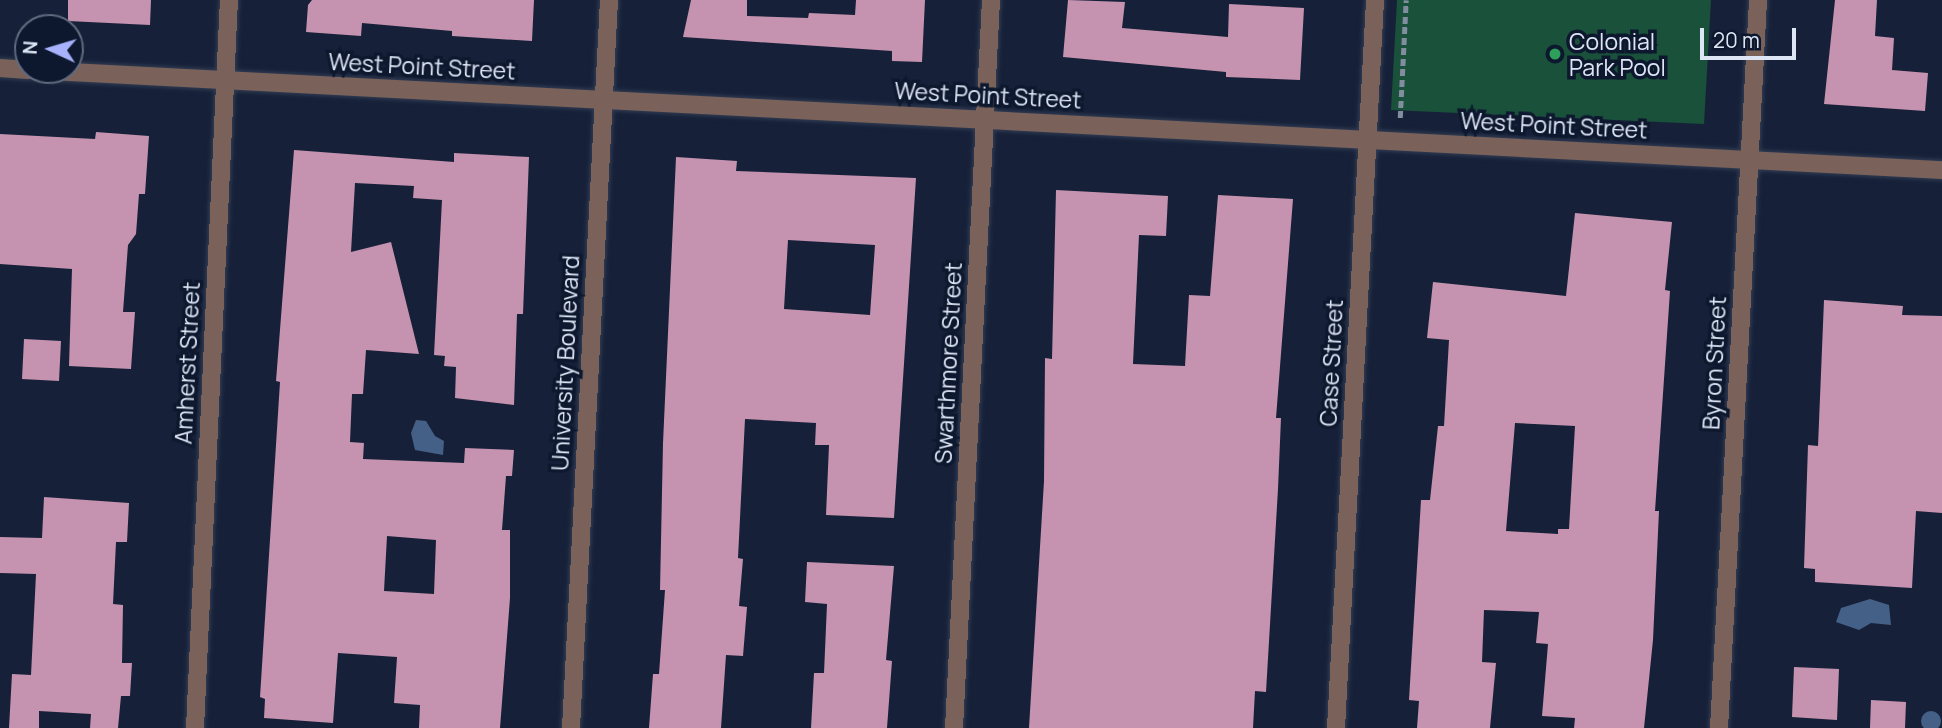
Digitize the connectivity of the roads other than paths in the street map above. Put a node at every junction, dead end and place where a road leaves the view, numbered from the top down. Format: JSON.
{"nodes":[{"id":1,"x":229,"y":0,"type":"edge"},
{"id":2,"x":609,"y":0,"type":"edge"},
{"id":3,"x":991,"y":0,"type":"edge"},
{"id":4,"x":1375,"y":0,"type":"edge"},
{"id":5,"x":1758,"y":0,"type":"edge"},
{"id":6,"x":84,"y":73,"type":"edge"},
{"id":7,"x":225,"y":80,"type":"junction"},
{"id":8,"x":604,"y":99,"type":"junction"},
{"id":9,"x":985,"y":119,"type":"junction"},
{"id":10,"x":1368,"y":139,"type":"junction"},
{"id":11,"x":1750,"y":160,"type":"junction"},
{"id":12,"x":1942,"y":170,"type":"edge"},
{"id":13,"x":195,"y":728,"type":"edge"},
{"id":14,"x":571,"y":728,"type":"edge"},
{"id":15,"x":954,"y":728,"type":"edge"},
{"id":16,"x":1336,"y":728,"type":"edge"},
{"id":17,"x":1719,"y":728,"type":"edge"}],
"edges":[{"from":1,"to":7,"type":"street","name":"Amherst Street"},
{"from":2,"to":8,"type":"street","name":"University Boulevard"},
{"from":3,"to":9,"type":"street","name":"Swarthmore Street"},
{"from":4,"to":10,"type":"street","name":"Case Street"},
{"from":5,"to":11,"type":"street","name":"Byron Street"},
{"from":6,"to":7,"type":"street","name":"West Point Street"},
{"from":7,"to":8,"type":"street","name":"West Point Street"},
{"from":7,"to":13,"type":"street","name":"Amherst Street"},
{"from":8,"to":9,"type":"street","name":"West Point Street"},
{"from":8,"to":14,"type":"street","name":"University Boulevard"},
{"from":9,"to":10,"type":"street","name":"West Point Street"},
{"from":9,"to":15,"type":"street","name":"Swarthmore Street"},
{"from":10,"to":11,"type":"street","name":"West Point Street"},
{"from":10,"to":16,"type":"street","name":"Case Street"},
{"from":11,"to":12,"type":"street","name":"West Point Street"},
{"from":11,"to":17,"type":"street","name":"Byron Street"}]}
